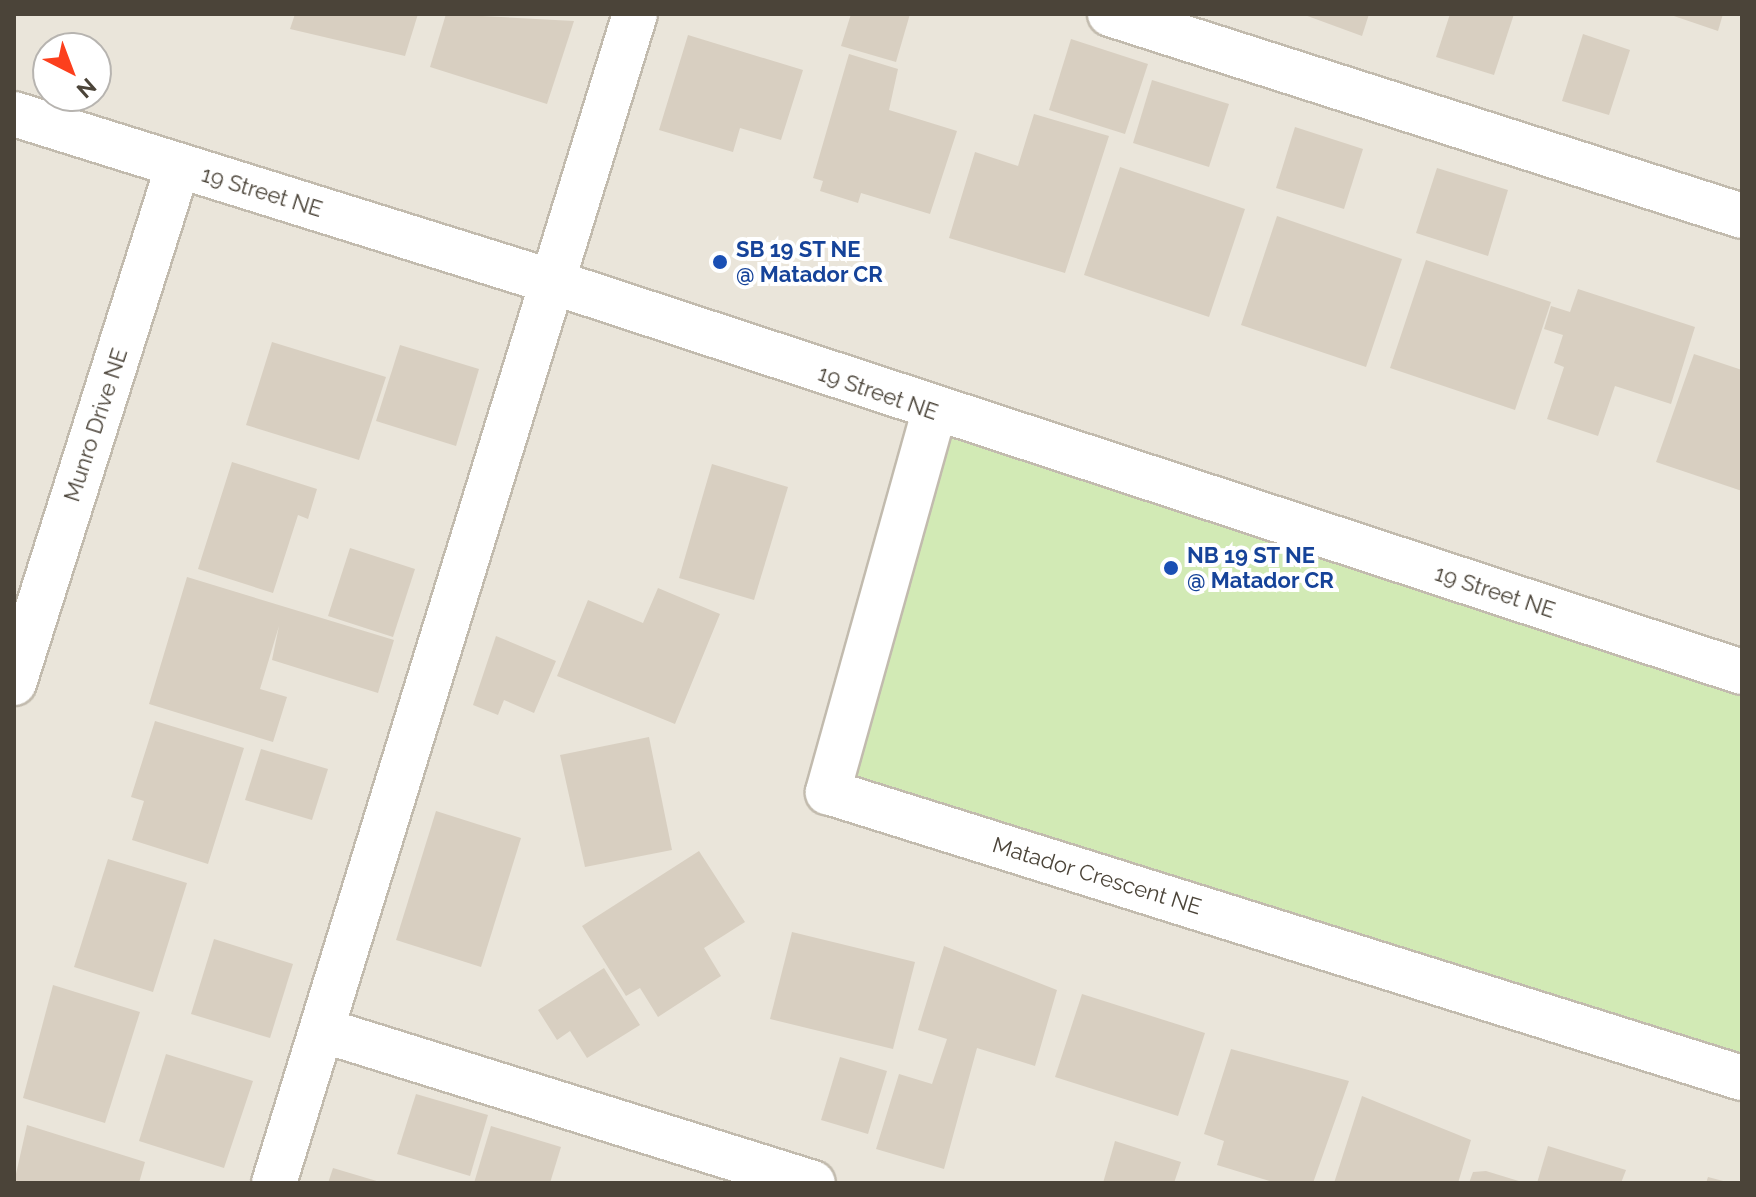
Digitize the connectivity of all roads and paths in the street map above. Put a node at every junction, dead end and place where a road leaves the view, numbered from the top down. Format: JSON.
{"nodes":[{"id":1,"x":635,"y":14,"type":"edge"},
{"id":2,"x":1110,"y":14,"type":"edge"},
{"id":3,"x":14,"y":114,"type":"edge"},
{"id":4,"x":178,"y":166,"type":"junction"},
{"id":5,"x":1742,"y":216,"type":"edge"},
{"id":6,"x":556,"y":283,"type":"junction"},
{"id":7,"x":934,"y":412,"type":"junction"},
{"id":8,"x":1742,"y":672,"type":"edge"},
{"id":9,"x":14,"y":683,"type":"edge"},
{"id":10,"x":322,"y":1030,"type":"junction"},
{"id":11,"x":1742,"y":1078,"type":"edge"},
{"id":12,"x":274,"y":1183,"type":"edge"},
{"id":13,"x":813,"y":1183,"type":"edge"}],
"edges":[{"from":1,"to":6,"type":"street"},
{"from":2,"to":5,"type":"street"},
{"from":3,"to":4,"type":"street","name":"19 Street NE"},
{"from":4,"to":6,"type":"street","name":"19 Street NE"},
{"from":4,"to":9,"type":"street","name":"Munro Drive NE"},
{"from":6,"to":7,"type":"street","name":"19 Street NE"},
{"from":6,"to":10,"type":"street"},
{"from":7,"to":8,"type":"street","name":"19 Street NE"},
{"from":7,"to":11,"type":"street","name":"Matador Crescent NE"},
{"from":10,"to":12,"type":"street"},
{"from":10,"to":13,"type":"street"}]}
